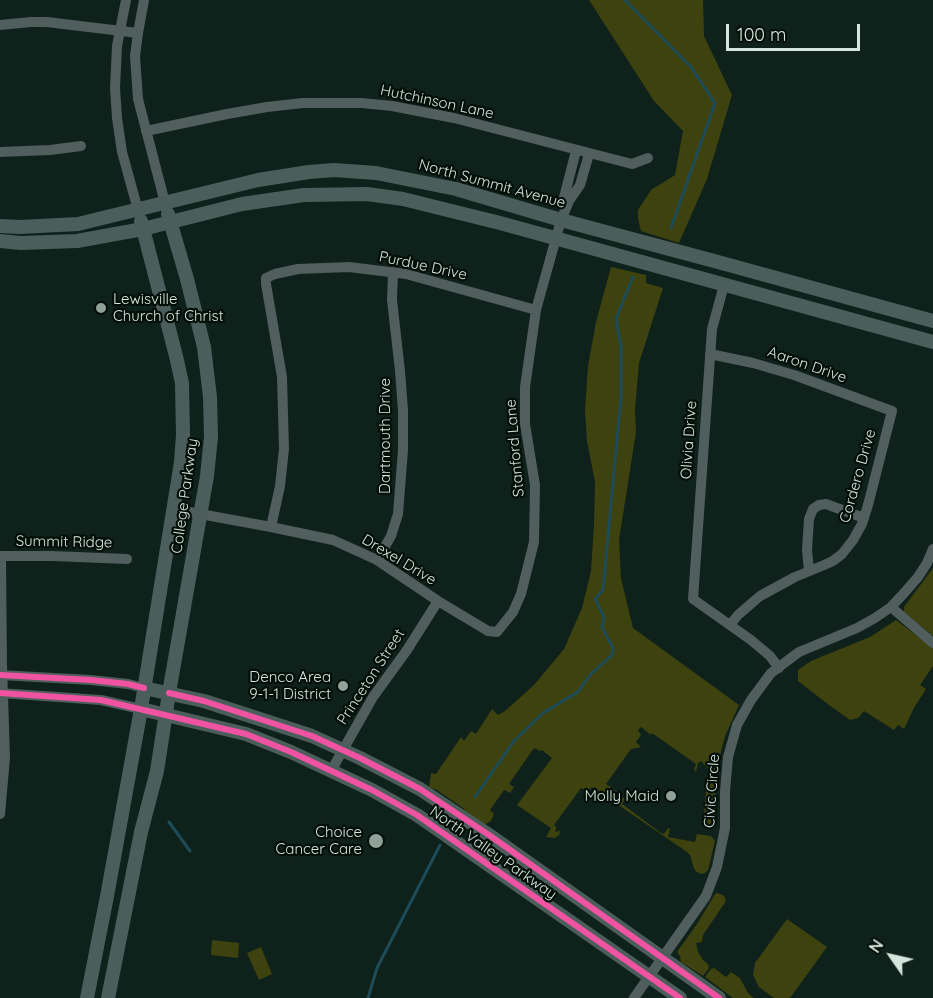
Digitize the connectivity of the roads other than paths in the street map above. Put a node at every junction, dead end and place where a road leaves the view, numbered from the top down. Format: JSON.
{"nodes":[{"id":1,"x":126,"y":0,"type":"edge"},
{"id":2,"x":144,"y":0,"type":"edge"},
{"id":3,"x":0,"y":25,"type":"edge"},
{"id":4,"x":119,"y":30,"type":"junction"},
{"id":5,"x":138,"y":33,"type":"junction"},
{"id":6,"x":146,"y":131,"type":"junction"},
{"id":7,"x":81,"y":146,"type":"dead end"},
{"id":8,"x":576,"y":151,"type":"junction"},
{"id":9,"x":0,"y":152,"type":"edge"},
{"id":10,"x":589,"y":154,"type":"junction"},
{"id":11,"x":648,"y":158,"type":"dead end"},
{"id":12,"x":165,"y":203,"type":"junction"},
{"id":13,"x":138,"y":210,"type":"junction"},
{"id":14,"x":561,"y":220,"type":"junction"},
{"id":15,"x":171,"y":222,"type":"junction"},
{"id":16,"x":0,"y":226,"type":"edge"},
{"id":17,"x":143,"y":228,"type":"junction"},
{"id":18,"x":556,"y":238,"type":"junction"},
{"id":19,"x":0,"y":241,"type":"edge"},
{"id":20,"x":718,"y":262,"type":"junction"},
{"id":21,"x":393,"y":272,"type":"junction"},
{"id":22,"x":724,"y":285,"type":"junction"},
{"id":23,"x":536,"y":310,"type":"junction"},
{"id":24,"x":933,"y":321,"type":"edge"},
{"id":25,"x":933,"y":342,"type":"edge"},
{"id":26,"x":710,"y":354,"type":"junction"},
{"id":27,"x":892,"y":411,"type":"joint"},
{"id":28,"x":173,"y":509,"type":"junction"},
{"id":29,"x":201,"y":513,"type":"junction"},
{"id":30,"x":864,"y":518,"type":"junction"},
{"id":31,"x":271,"y":527,"type":"junction"},
{"id":32,"x":933,"y":549,"type":"edge"},
{"id":33,"x":1,"y":556,"type":"edge"},
{"id":34,"x":127,"y":559,"type":"dead end"},
{"id":35,"x":377,"y":560,"type":"junction"},
{"id":36,"x":809,"y":571,"type":"junction"},
{"id":37,"x":438,"y":601,"type":"junction"},
{"id":38,"x":891,"y":607,"type":"junction"},
{"id":39,"x":730,"y":625,"type":"junction"},
{"id":40,"x":497,"y":632,"type":"joint"},
{"id":41,"x":933,"y":643,"type":"edge"},
{"id":42,"x":779,"y":668,"type":"junction"},
{"id":43,"x":1,"y":675,"type":"edge"},
{"id":44,"x":144,"y":688,"type":"junction"},
{"id":45,"x":1,"y":693,"type":"edge"},
{"id":46,"x":169,"y":693,"type":"junction"},
{"id":47,"x":141,"y":709,"type":"junction"},
{"id":48,"x":166,"y":715,"type":"junction"},
{"id":49,"x":342,"y":750,"type":"junction"},
{"id":50,"x":331,"y":771,"type":"junction"},
{"id":51,"x":0,"y":814,"type":"edge"},
{"id":52,"x":662,"y":958,"type":"junction"},
{"id":53,"x":649,"y":977,"type":"junction"},
{"id":54,"x":87,"y":998,"type":"edge"},
{"id":55,"x":108,"y":998,"type":"edge"},
{"id":56,"x":634,"y":998,"type":"edge"},
{"id":57,"x":680,"y":998,"type":"edge"},
{"id":58,"x":719,"y":998,"type":"edge"}],
"edges":[{"from":1,"to":4,"type":"street","name":"College Parkway"},
{"from":2,"to":5,"type":"street","name":"College Parkway"},
{"from":3,"to":4,"type":"street"},
{"from":4,"to":5,"type":"street"},
{"from":4,"to":13,"type":"street","name":"College Parkway"},
{"from":5,"to":6,"type":"street","name":"College Parkway"},
{"from":6,"to":8,"type":"street","name":"Hutchinson Lane"},
{"from":6,"to":12,"type":"street","name":"College Parkway"},
{"from":7,"to":9,"type":"street"},
{"from":8,"to":10,"type":"street","name":"Hutchinson Lane"},
{"from":8,"to":14,"type":"street","name":"Stanford Lane"},
{"from":10,"to":11,"type":"street","name":"Hutchinson Lane"},
{"from":10,"to":14,"type":"street","name":"Stanford Lane"},
{"from":12,"to":13,"type":"main road","name":"North Summit Avenue"},
{"from":12,"to":14,"type":"main road","name":"North Summit Avenue"},
{"from":12,"to":15,"type":"main road","name":"College Parkway"},
{"from":13,"to":16,"type":"main road","name":"North Summit Avenue"},
{"from":13,"to":17,"type":"main road","name":"College Parkway"},
{"from":14,"to":18,"type":"street","name":"Stanford Lane"},
{"from":14,"to":20,"type":"main road","name":"North Summit Avenue"},
{"from":15,"to":17,"type":"main road"},
{"from":15,"to":18,"type":"main road"},
{"from":15,"to":29,"type":"main road","name":"College Parkway"},
{"from":17,"to":19,"type":"main road"},
{"from":17,"to":28,"type":"main road","name":"College Parkway"},
{"from":18,"to":22,"type":"main road"},
{"from":18,"to":23,"type":"street","name":"Stanford Lane"},
{"from":20,"to":22,"type":"main road"},
{"from":20,"to":24,"type":"main road","name":"North Summit Avenue"},
{"from":21,"to":23,"type":"street","name":"Purdue Drive"},
{"from":21,"to":31,"type":"street","name":"Purdue Drive"},
{"from":21,"to":35,"type":"street","name":"Dartmouth Drive"},
{"from":22,"to":25,"type":"main road"},
{"from":22,"to":26,"type":"street","name":"Olivia Drive"},
{"from":23,"to":40,"type":"street","name":"Stanford Lane"},
{"from":26,"to":27,"type":"street","name":"Aaron Drive"},
{"from":26,"to":39,"type":"street","name":"Olivia Drive"},
{"from":27,"to":30,"type":"street","name":"Cordero Drive"},
{"from":28,"to":29,"type":"street","name":"Drexel Drive"},
{"from":28,"to":44,"type":"main road","name":"College Parkway"},
{"from":29,"to":31,"type":"street","name":"Drexel Drive"},
{"from":29,"to":46,"type":"main road","name":"College Parkway"},
{"from":30,"to":36,"type":"street","name":"Cordero Drive"},
{"from":30,"to":36,"type":"street"},
{"from":31,"to":35,"type":"street","name":"Drexel Drive"},
{"from":32,"to":38,"type":"street","name":"Civic Circle"},
{"from":33,"to":34,"type":"street","name":"Summit Ridge"},
{"from":33,"to":43,"type":"street"},
{"from":35,"to":37,"type":"street","name":"Drexel Drive"},
{"from":36,"to":39,"type":"street","name":"Cordero Drive"},
{"from":37,"to":40,"type":"street","name":"Drexel Drive"},
{"from":37,"to":49,"type":"street","name":"Princeton Street"},
{"from":38,"to":41,"type":"street"},
{"from":38,"to":42,"type":"street","name":"Civic Circle"},
{"from":39,"to":42,"type":"street"},
{"from":42,"to":52,"type":"street","name":"Civic Circle"},
{"from":43,"to":44,"type":"street","name":"North Valley Parkway"},
{"from":43,"to":45,"type":"street"},
{"from":44,"to":46,"type":"main road","name":"North Valley Parkway"},
{"from":44,"to":47,"type":"main road","name":"College Parkway"},
{"from":45,"to":47,"type":"street","name":"North Valley Parkway"},
{"from":45,"to":51,"type":"street"},
{"from":46,"to":48,"type":"main road","name":"College Parkway"},
{"from":46,"to":49,"type":"main road","name":"North Valley Parkway"},
{"from":47,"to":48,"type":"main road","name":"North Valley Parkway"},
{"from":47,"to":54,"type":"main road","name":"College Parkway"},
{"from":48,"to":50,"type":"main road","name":"North Valley Parkway"},
{"from":48,"to":55,"type":"main road","name":"College Parkway"},
{"from":49,"to":50,"type":"street","name":"Princeton Street"},
{"from":49,"to":52,"type":"main road","name":"North Valley Parkway"},
{"from":50,"to":53,"type":"main road","name":"North Valley Parkway"},
{"from":52,"to":53,"type":"street","name":"Civic Circle"},
{"from":52,"to":58,"type":"main road","name":"North Valley Parkway"},
{"from":53,"to":56,"type":"street","name":"Civic Circle"},
{"from":53,"to":57,"type":"main road","name":"North Valley Parkway"}]}
